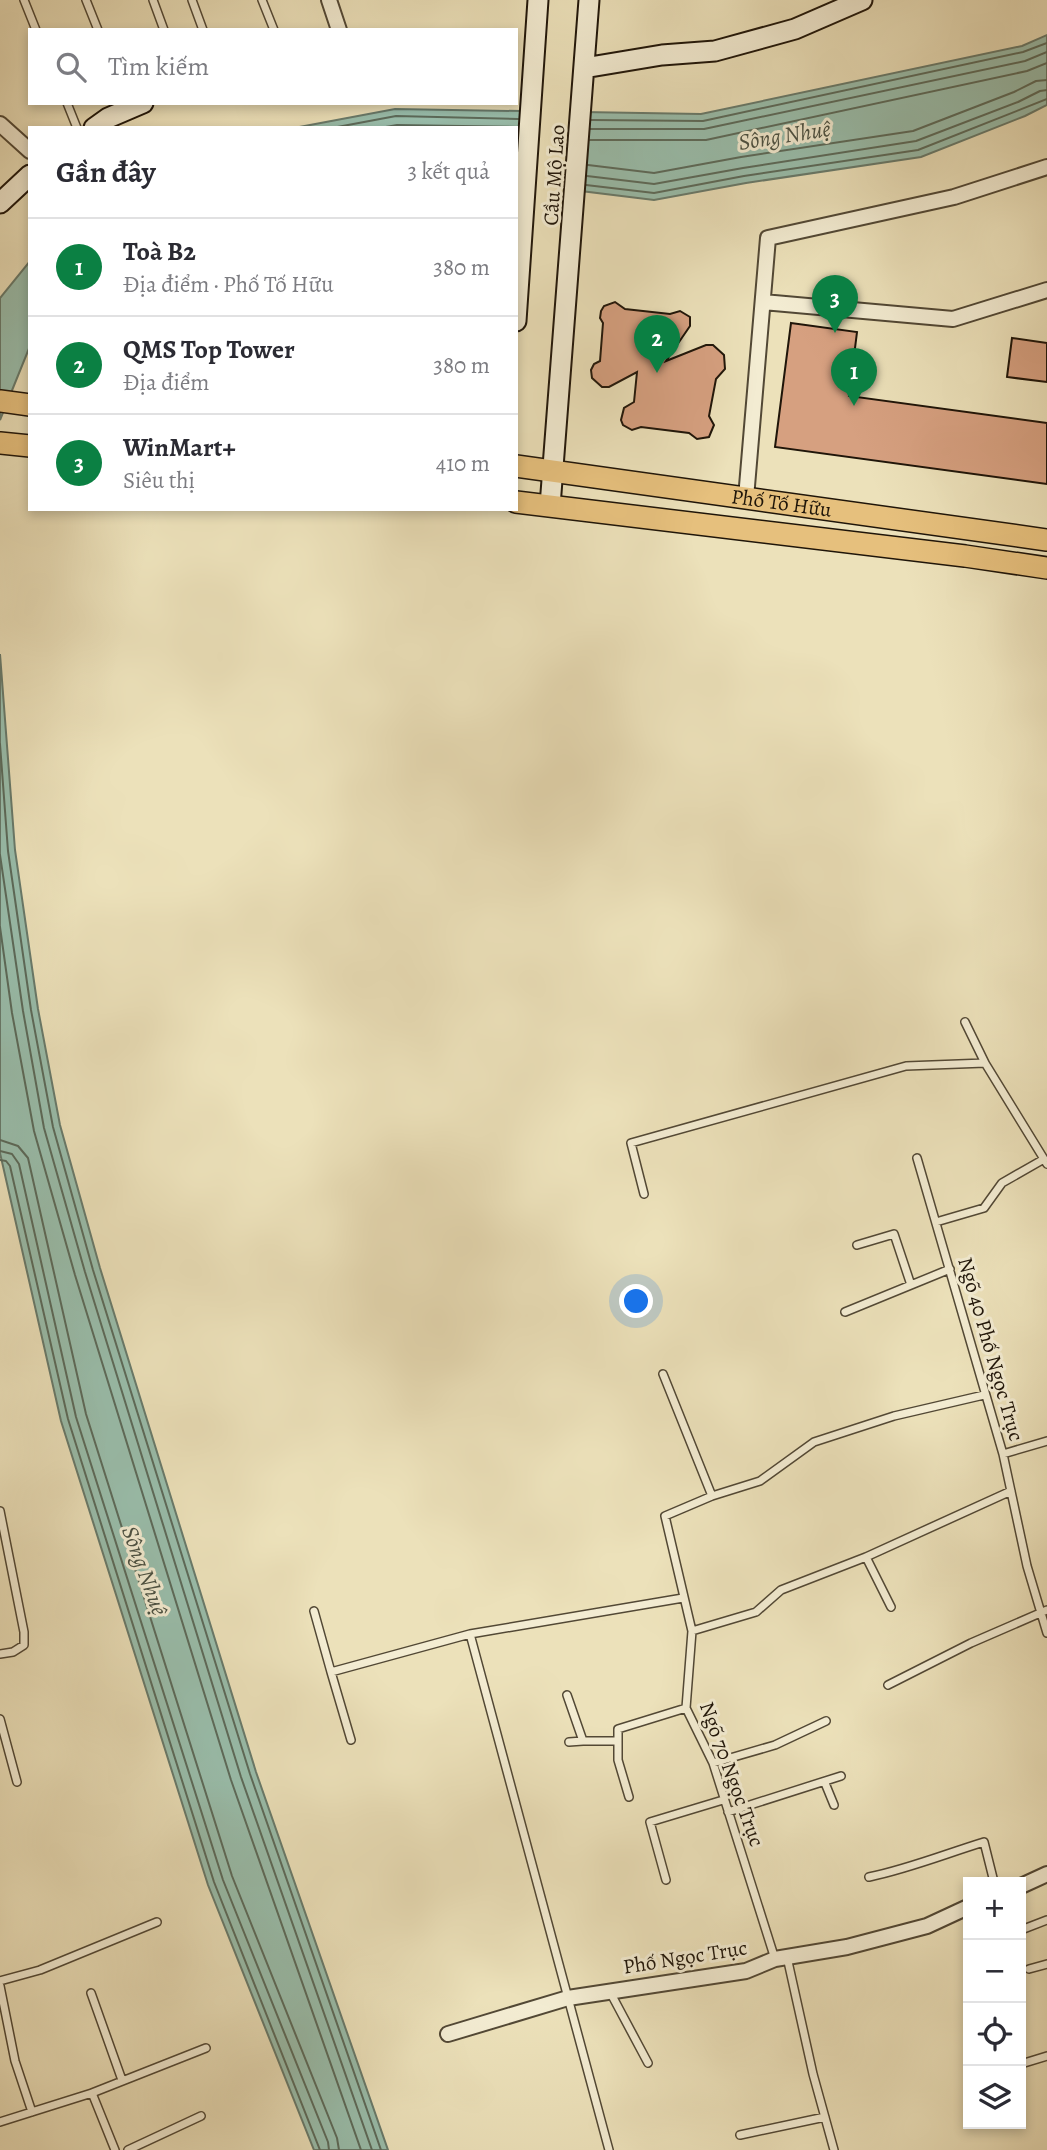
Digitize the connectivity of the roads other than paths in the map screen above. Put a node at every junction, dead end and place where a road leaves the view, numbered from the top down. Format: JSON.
{"nodes":[{"id":1,"x":24,"y":0,"type":"edge"},
{"id":2,"x":86,"y":0,"type":"edge"},
{"id":3,"x":153,"y":0,"type":"edge"},
{"id":4,"x":192,"y":0,"type":"edge"},
{"id":5,"x":262,"y":0,"type":"edge"},
{"id":6,"x":329,"y":0,"type":"edge"},
{"id":7,"x":538,"y":0,"type":"edge"},
{"id":8,"x":589,"y":0,"type":"edge"},
{"id":9,"x":862,"y":0,"type":"edge"},
{"id":10,"x":35,"y":28,"type":"edge"},
{"id":11,"x":97,"y":28,"type":"edge"},
{"id":12,"x":163,"y":28,"type":"edge"},
{"id":13,"x":202,"y":28,"type":"edge"},
{"id":14,"x":273,"y":28,"type":"edge"},
{"id":15,"x":338,"y":28,"type":"edge"},
{"id":16,"x":584,"y":68,"type":"junction"},
{"id":17,"x":525,"y":74,"type":"edge"},
{"id":18,"x":68,"y":105,"type":"edge"},
{"id":19,"x":133,"y":105,"type":"edge"},
{"id":20,"x":0,"y":124,"type":"edge"},
{"id":21,"x":76,"y":126,"type":"edge"},
{"id":22,"x":97,"y":126,"type":"edge"},
{"id":23,"x":28,"y":149,"type":"edge"},
{"id":24,"x":1047,"y":167,"type":"edge"},
{"id":25,"x":28,"y":177,"type":"edge"},
{"id":26,"x":0,"y":203,"type":"edge"},
{"id":27,"x":1047,"y":290,"type":"edge"},
{"id":28,"x":518,"y":294,"type":"edge"},
{"id":29,"x":763,"y":302,"type":"junction"},
{"id":30,"x":3,"y":443,"type":"edge"},
{"id":31,"x":28,"y":446,"type":"edge"},
{"id":32,"x":518,"y":466,"type":"edge"},
{"id":33,"x":554,"y":471,"type":"junction"},
{"id":34,"x":746,"y":498,"type":"junction"},
{"id":35,"x":518,"y":502,"type":"edge"},
{"id":36,"x":550,"y":506,"type":"junction"},
{"id":37,"x":873,"y":514,"type":"junction"},
{"id":38,"x":1047,"y":540,"type":"edge"},
{"id":39,"x":872,"y":545,"type":"junction"},
{"id":40,"x":1047,"y":568,"type":"edge"},
{"id":41,"x":965,"y":1021,"type":"dead end"},
{"id":42,"x":985,"y":1063,"type":"junction"},
{"id":43,"x":917,"y":1158,"type":"dead end"},
{"id":44,"x":1045,"y":1161,"type":"edge"},
{"id":45,"x":644,"y":1194,"type":"dead end"},
{"id":46,"x":936,"y":1222,"type":"junction"},
{"id":47,"x":856,"y":1245,"type":"dead end"},
{"id":48,"x":950,"y":1269,"type":"junction"},
{"id":49,"x":911,"y":1284,"type":"junction"},
{"id":50,"x":845,"y":1312,"type":"dead end"},
{"id":51,"x":663,"y":1374,"type":"dead end"},
{"id":52,"x":984,"y":1395,"type":"junction"},
{"id":53,"x":1047,"y":1441,"type":"edge"},
{"id":54,"x":1003,"y":1454,"type":"junction"},
{"id":55,"x":1011,"y":1491,"type":"junction"},
{"id":56,"x":712,"y":1496,"type":"junction"},
{"id":57,"x":0,"y":1511,"type":"edge"},
{"id":58,"x":866,"y":1558,"type":"junction"},
{"id":59,"x":683,"y":1598,"type":"junction"},
{"id":60,"x":891,"y":1607,"type":"dead end"},
{"id":61,"x":314,"y":1611,"type":"dead end"},
{"id":62,"x":1045,"y":1611,"type":"edge"},
{"id":63,"x":691,"y":1631,"type":"junction"},
{"id":64,"x":1047,"y":1633,"type":"edge"},
{"id":65,"x":470,"y":1634,"type":"junction"},
{"id":66,"x":0,"y":1654,"type":"edge"},
{"id":67,"x":331,"y":1672,"type":"junction"},
{"id":68,"x":888,"y":1685,"type":"dead end"},
{"id":69,"x":567,"y":1695,"type":"dead end"},
{"id":70,"x":686,"y":1708,"type":"junction"},
{"id":71,"x":0,"y":1719,"type":"edge"},
{"id":72,"x":826,"y":1721,"type":"dead end"},
{"id":73,"x":351,"y":1740,"type":"dead end"},
{"id":74,"x":583,"y":1741,"type":"junction"},
{"id":75,"x":618,"y":1741,"type":"junction"},
{"id":76,"x":569,"y":1742,"type":"dead end"},
{"id":77,"x":713,"y":1763,"type":"junction"},
{"id":78,"x":841,"y":1776,"type":"dead end"},
{"id":79,"x":17,"y":1783,"type":"dead end"},
{"id":80,"x":825,"y":1783,"type":"junction"},
{"id":81,"x":629,"y":1797,"type":"dead end"},
{"id":82,"x":723,"y":1800,"type":"junction"},
{"id":83,"x":834,"y":1805,"type":"dead end"},
{"id":84,"x":728,"y":1812,"type":"junction"},
{"id":85,"x":1047,"y":1874,"type":"edge"},
{"id":86,"x":869,"y":1877,"type":"dead end"},
{"id":87,"x":993,"y":1877,"type":"edge"},
{"id":88,"x":666,"y":1880,"type":"dead end"},
{"id":89,"x":1026,"y":1884,"type":"edge"},
{"id":90,"x":963,"y":1909,"type":"edge"},
{"id":91,"x":1047,"y":1920,"type":"edge"},
{"id":92,"x":157,"y":1922,"type":"dead end"},
{"id":93,"x":1026,"y":1928,"type":"edge"},
{"id":94,"x":781,"y":1958,"type":"junction"},
{"id":95,"x":1047,"y":1964,"type":"edge"},
{"id":96,"x":1029,"y":1969,"type":"dead end"},
{"id":97,"x":0,"y":1984,"type":"edge"},
{"id":98,"x":609,"y":1990,"type":"junction"},
{"id":99,"x":91,"y":1993,"type":"dead end"},
{"id":100,"x":568,"y":1998,"type":"junction"},
{"id":101,"x":448,"y":2034,"type":"dead end"},
{"id":102,"x":206,"y":2048,"type":"dead end"},
{"id":103,"x":1047,"y":2056,"type":"edge"},
{"id":104,"x":1026,"y":2062,"type":"edge"},
{"id":105,"x":648,"y":2063,"type":"dead end"},
{"id":106,"x":122,"y":2080,"type":"junction"},
{"id":107,"x":92,"y":2093,"type":"junction"},
{"id":108,"x":32,"y":2112,"type":"junction"},
{"id":109,"x":201,"y":2116,"type":"dead end"},
{"id":110,"x":825,"y":2117,"type":"junction"},
{"id":111,"x":0,"y":2122,"type":"edge"},
{"id":112,"x":740,"y":2135,"type":"dead end"},
{"id":113,"x":115,"y":2150,"type":"edge"},
{"id":114,"x":128,"y":2150,"type":"edge"},
{"id":115,"x":609,"y":2150,"type":"edge"},
{"id":116,"x":834,"y":2150,"type":"edge"}],
"edges":[{"from":1,"to":10,"type":"lane"},
{"from":2,"to":11,"type":"lane"},
{"from":3,"to":12,"type":"lane"},
{"from":4,"to":13,"type":"lane"},
{"from":5,"to":14,"type":"lane"},
{"from":6,"to":15,"type":"street"},
{"from":7,"to":17,"type":"main road","name":"Cầu Mộ Lao"},
{"from":8,"to":16,"type":"main road","name":"Cầu Mộ Lao"},
{"from":9,"to":16,"type":"main road"},
{"from":16,"to":33,"type":"main road","name":"Cầu Mộ Lao"},
{"from":17,"to":28,"type":"main road","name":"Cầu Mộ Lao"},
{"from":18,"to":21,"type":"lane"},
{"from":19,"to":22,"type":"main road"},
{"from":20,"to":23,"type":"street"},
{"from":24,"to":29,"type":"street"},
{"from":25,"to":26,"type":"main road"},
{"from":27,"to":29,"type":"street"},
{"from":29,"to":34,"type":"street"},
{"from":30,"to":31,"type":"main road"},
{"from":32,"to":33,"type":"main road","name":"Phố Tố Hữu"},
{"from":33,"to":34,"type":"main road","name":"Phố Tố Hữu"},
{"from":33,"to":36,"type":"main road","name":"Cầu Mộ Lao"},
{"from":34,"to":37,"type":"main road","name":"Phố Tố Hữu"},
{"from":35,"to":36,"type":"main road","name":"Phố Tố Hữu"},
{"from":36,"to":39,"type":"main road","name":"Phố Tố Hữu"},
{"from":37,"to":38,"type":"main road","name":"Phố Tố Hữu"},
{"from":37,"to":39,"type":"main road"},
{"from":39,"to":40,"type":"main road","name":"Phố Tố Hữu"},
{"from":41,"to":42,"type":"lane"},
{"from":42,"to":44,"type":"lane"},
{"from":42,"to":45,"type":"lane"},
{"from":43,"to":46,"type":"lane","name":"Ngõ 40 Phố Ngọc Trục"},
{"from":44,"to":46,"type":"lane"},
{"from":46,"to":48,"type":"lane","name":"Ngõ 40 Phố Ngọc Trục"},
{"from":47,"to":49,"type":"lane"},
{"from":48,"to":49,"type":"lane"},
{"from":48,"to":52,"type":"lane","name":"Ngõ 40 Phố Ngọc Trục"},
{"from":49,"to":50,"type":"lane"},
{"from":51,"to":56,"type":"lane"},
{"from":52,"to":54,"type":"lane","name":"Ngõ 40 Phố Ngọc Trục"},
{"from":52,"to":56,"type":"lane"},
{"from":53,"to":54,"type":"lane"},
{"from":54,"to":55,"type":"lane","name":"Ngõ 40 Phố Ngọc Trục"},
{"from":55,"to":58,"type":"lane"},
{"from":55,"to":62,"type":"lane","name":"Ngõ 40 Phố Ngọc Trục"},
{"from":56,"to":59,"type":"lane","name":"Ngõ 70 Ngọc Trục"},
{"from":57,"to":66,"type":"lane"},
{"from":58,"to":60,"type":"lane"},
{"from":58,"to":63,"type":"lane"},
{"from":59,"to":63,"type":"lane","name":"Ngõ 70 Ngọc Trục"},
{"from":59,"to":65,"type":"lane"},
{"from":61,"to":67,"type":"lane"},
{"from":62,"to":64,"type":"lane","name":"Ngõ 40 Phố Ngọc Trục"},
{"from":62,"to":68,"type":"lane"},
{"from":63,"to":70,"type":"lane","name":"Ngõ 70 Ngọc Trục"},
{"from":65,"to":67,"type":"lane"},
{"from":65,"to":100,"type":"lane"},
{"from":67,"to":73,"type":"lane"},
{"from":69,"to":74,"type":"lane"},
{"from":70,"to":75,"type":"lane"},
{"from":70,"to":77,"type":"lane","name":"Ngõ 70 Ngọc Trục"},
{"from":71,"to":79,"type":"lane"},
{"from":72,"to":77,"type":"lane"},
{"from":74,"to":75,"type":"lane"},
{"from":74,"to":76,"type":"lane"},
{"from":75,"to":81,"type":"lane"},
{"from":77,"to":82,"type":"lane","name":"Ngõ 70 Ngọc Trục"},
{"from":78,"to":80,"type":"lane"},
{"from":80,"to":83,"type":"lane"},
{"from":80,"to":84,"type":"lane"},
{"from":82,"to":84,"type":"lane","name":"Ngõ 70 Ngọc Trục"},
{"from":82,"to":88,"type":"lane"},
{"from":84,"to":94,"type":"lane","name":"Ngõ 70 Ngọc Trục"},
{"from":85,"to":89,"type":"street"},
{"from":86,"to":87,"type":"lane"},
{"from":90,"to":94,"type":"street","name":"Phố Ngọc Trục"},
{"from":91,"to":93,"type":"lane"},
{"from":92,"to":97,"type":"lane"},
{"from":94,"to":98,"type":"street","name":"Phố Ngọc Trục"},
{"from":94,"to":110,"type":"lane","name":"Ngõ 70 Ngọc Trục"},
{"from":95,"to":96,"type":"lane"},
{"from":97,"to":108,"type":"lane"},
{"from":98,"to":100,"type":"street","name":"Phố Ngọc Trục"},
{"from":98,"to":105,"type":"lane"},
{"from":99,"to":106,"type":"lane"},
{"from":100,"to":101,"type":"street","name":"Phố Ngọc Trục"},
{"from":100,"to":115,"type":"lane"},
{"from":102,"to":106,"type":"lane"},
{"from":103,"to":104,"type":"lane"},
{"from":106,"to":107,"type":"lane"},
{"from":107,"to":108,"type":"lane"},
{"from":107,"to":113,"type":"lane"},
{"from":108,"to":111,"type":"lane"},
{"from":109,"to":114,"type":"lane"},
{"from":110,"to":112,"type":"lane"},
{"from":110,"to":116,"type":"lane","name":"Ngõ 70 Ngọc Trục"}]}
